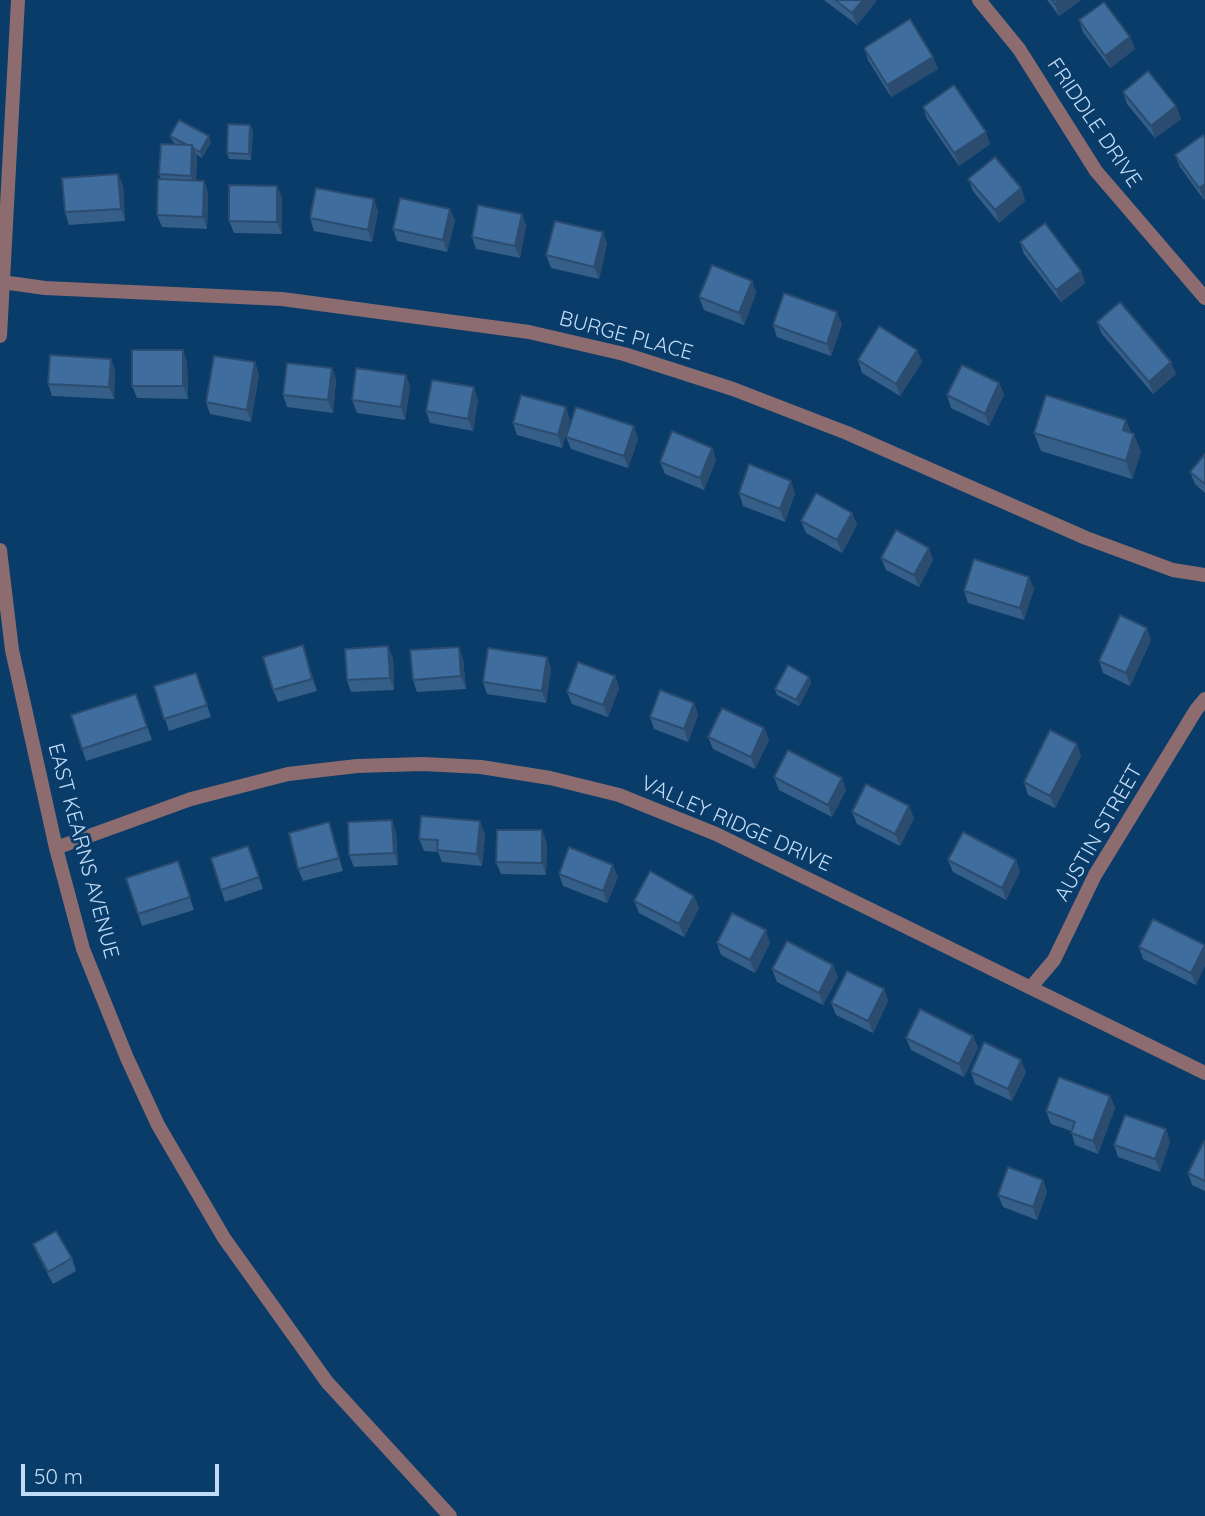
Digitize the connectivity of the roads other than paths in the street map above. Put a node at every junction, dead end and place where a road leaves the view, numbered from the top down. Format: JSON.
{"nodes":[{"id":1,"x":18,"y":0,"type":"edge"},
{"id":2,"x":979,"y":0,"type":"edge"},
{"id":3,"x":2,"y":282,"type":"junction"},
{"id":4,"x":1205,"y":298,"type":"edge"},
{"id":5,"x":0,"y":336,"type":"edge"},
{"id":6,"x":0,"y":550,"type":"edge"},
{"id":7,"x":1205,"y":575,"type":"edge"},
{"id":8,"x":1205,"y":699,"type":"edge"},
{"id":9,"x":56,"y":848,"type":"junction"},
{"id":10,"x":1031,"y":987,"type":"junction"},
{"id":11,"x":1205,"y":1073,"type":"edge"},
{"id":12,"x":450,"y":1516,"type":"edge"}],
"edges":[{"from":1,"to":3,"type":"street"},
{"from":2,"to":4,"type":"street","name":"FRIDDLE DRIVE"},
{"from":3,"to":5,"type":"street"},
{"from":3,"to":7,"type":"street","name":"BURGE PLACE"},
{"from":6,"to":9,"type":"street","name":"EAST KEARNS AVENUE"},
{"from":8,"to":10,"type":"street","name":"AUSTIN STREET"},
{"from":9,"to":10,"type":"street","name":"VALLEY RIDGE DRIVE"},
{"from":9,"to":12,"type":"street","name":"EAST KEARNS AVENUE"},
{"from":10,"to":11,"type":"street","name":"VALLEY RIDGE DRIVE"}]}
